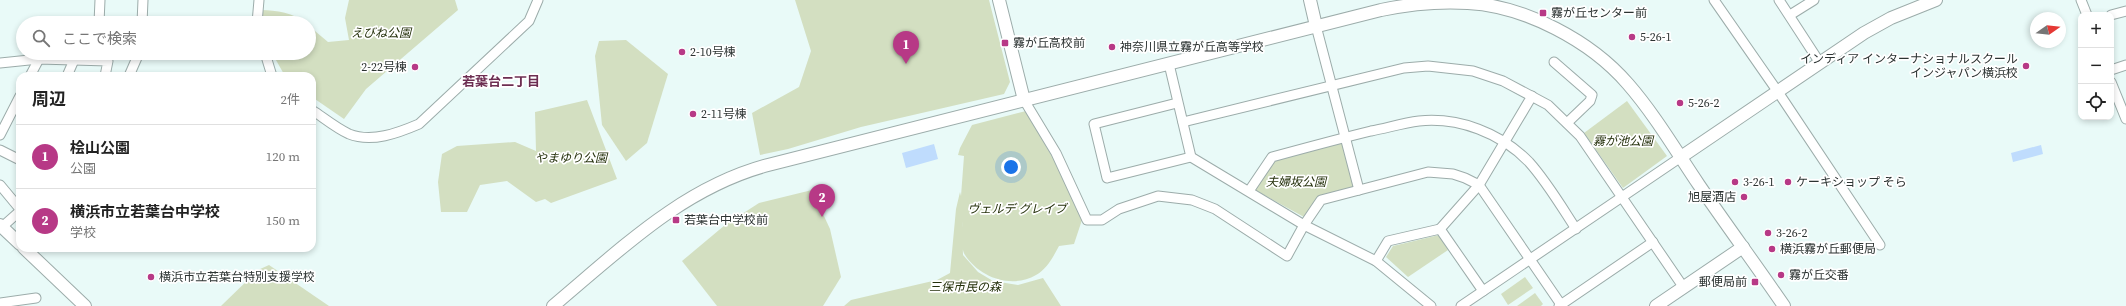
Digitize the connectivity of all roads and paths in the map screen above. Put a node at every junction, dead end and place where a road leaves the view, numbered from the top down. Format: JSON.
{"nodes":[{"id":1,"x":100,"y":0,"type":"edge"},
{"id":2,"x":144,"y":0,"type":"edge"},
{"id":3,"x":259,"y":0,"type":"edge"},
{"id":4,"x":538,"y":0,"type":"edge"},
{"id":5,"x":999,"y":0,"type":"edge"},
{"id":6,"x":1310,"y":0,"type":"edge"},
{"id":7,"x":1714,"y":0,"type":"edge"},
{"id":8,"x":1779,"y":0,"type":"edge"},
{"id":9,"x":1814,"y":0,"type":"edge"},
{"id":10,"x":1936,"y":0,"type":"edge"},
{"id":11,"x":2081,"y":0,"type":"edge"},
{"id":12,"x":2126,"y":11,"type":"edge"},
{"id":13,"x":2086,"y":12,"type":"edge"},
{"id":14,"x":2114,"y":14,"type":"edge"},
{"id":15,"x":1790,"y":15,"type":"junction"},
{"id":16,"x":99,"y":16,"type":"edge"},
{"id":17,"x":143,"y":16,"type":"edge"},
{"id":18,"x":258,"y":16,"type":"edge"},
{"id":19,"x":1316,"y":26,"type":"junction"},
{"id":20,"x":29,"y":60,"type":"edge"},
{"id":21,"x":38,"y":60,"type":"edge"},
{"id":22,"x":74,"y":60,"type":"edge"},
{"id":23,"x":105,"y":60,"type":"edge"},
{"id":24,"x":136,"y":60,"type":"edge"},
{"id":25,"x":267,"y":60,"type":"edge"},
{"id":26,"x":1554,"y":62,"type":"dead end"},
{"id":27,"x":0,"y":63,"type":"edge"},
{"id":28,"x":1820,"y":63,"type":"junction"},
{"id":29,"x":1169,"y":64,"type":"junction"},
{"id":30,"x":2126,"y":65,"type":"edge"},
{"id":31,"x":2114,"y":69,"type":"edge"},
{"id":32,"x":32,"y":72,"type":"edge"},
{"id":33,"x":69,"y":72,"type":"edge"},
{"id":34,"x":106,"y":72,"type":"edge"},
{"id":35,"x":131,"y":72,"type":"edge"},
{"id":36,"x":271,"y":72,"type":"edge"},
{"id":37,"x":2112,"y":84,"type":"edge"},
{"id":38,"x":1333,"y":85,"type":"junction"},
{"id":39,"x":1778,"y":92,"type":"junction"},
{"id":40,"x":1532,"y":96,"type":"junction"},
{"id":41,"x":1024,"y":100,"type":"junction"},
{"id":42,"x":1178,"y":103,"type":"junction"},
{"id":43,"x":16,"y":104,"type":"edge"},
{"id":44,"x":316,"y":112,"type":"edge"},
{"id":45,"x":2126,"y":119,"type":"edge"},
{"id":46,"x":1183,"y":122,"type":"junction"},
{"id":47,"x":1567,"y":123,"type":"junction"},
{"id":48,"x":0,"y":135,"type":"edge"},
{"id":49,"x":1345,"y":137,"type":"junction"},
{"id":50,"x":1504,"y":142,"type":"junction"},
{"id":51,"x":0,"y":150,"type":"edge"},
{"id":52,"x":1191,"y":157,"type":"junction"},
{"id":53,"x":1681,"y":157,"type":"junction"},
{"id":54,"x":16,"y":158,"type":"edge"},
{"id":55,"x":0,"y":185,"type":"edge"},
{"id":56,"x":1478,"y":185,"type":"junction"},
{"id":57,"x":1359,"y":190,"type":"junction"},
{"id":58,"x":1249,"y":192,"type":"junction"},
{"id":59,"x":1623,"y":197,"type":"junction"},
{"id":60,"x":16,"y":205,"type":"edge"},
{"id":61,"x":16,"y":213,"type":"edge"},
{"id":62,"x":1304,"y":225,"type":"junction"},
{"id":63,"x":1,"y":226,"type":"edge"},
{"id":64,"x":1440,"y":229,"type":"junction"},
{"id":65,"x":1576,"y":229,"type":"junction"},
{"id":66,"x":16,"y":240,"type":"edge"},
{"id":67,"x":1653,"y":242,"type":"junction"},
{"id":68,"x":1880,"y":245,"type":"dead end"},
{"id":69,"x":1743,"y":247,"type":"junction"},
{"id":70,"x":28,"y":252,"type":"edge"},
{"id":71,"x":1531,"y":260,"type":"junction"},
{"id":72,"x":1376,"y":261,"type":"junction"},
{"id":73,"x":1684,"y":288,"type":"junction"},
{"id":74,"x":1483,"y":291,"type":"junction"},
{"id":75,"x":36,"y":298,"type":"dead end"},
{"id":76,"x":0,"y":302,"type":"edge"},
{"id":77,"x":85,"y":306,"type":"edge"},
{"id":78,"x":553,"y":306,"type":"edge"},
{"id":79,"x":1431,"y":306,"type":"edge"},
{"id":80,"x":1461,"y":306,"type":"edge"},
{"id":81,"x":1561,"y":306,"type":"edge"},
{"id":82,"x":1656,"y":306,"type":"edge"},
{"id":83,"x":1784,"y":306,"type":"edge"}],
"edges":[{"from":1,"to":16,"type":"street"},
{"from":2,"to":17,"type":"street"},
{"from":3,"to":18,"type":"street"},
{"from":4,"to":44,"type":"street"},
{"from":5,"to":41,"type":"street"},
{"from":6,"to":19,"type":"street"},
{"from":7,"to":39,"type":"street"},
{"from":8,"to":15,"type":"street"},
{"from":9,"to":15,"type":"street"},
{"from":10,"to":28,"type":"street"},
{"from":11,"to":13,"type":"street"},
{"from":12,"to":14,"type":"street"},
{"from":15,"to":28,"type":"street"},
{"from":19,"to":29,"type":"street"},
{"from":19,"to":38,"type":"street"},
{"from":19,"to":53,"type":"street"},
{"from":20,"to":27,"type":"street"},
{"from":21,"to":32,"type":"street"},
{"from":22,"to":33,"type":"street"},
{"from":23,"to":34,"type":"street"},
{"from":24,"to":35,"type":"street"},
{"from":25,"to":36,"type":"street"},
{"from":26,"to":47,"type":"street"},
{"from":28,"to":39,"type":"street"},
{"from":29,"to":41,"type":"street"},
{"from":29,"to":42,"type":"street"},
{"from":30,"to":31,"type":"street"},
{"from":37,"to":45,"type":"street"},
{"from":38,"to":40,"type":"street"},
{"from":38,"to":46,"type":"street"},
{"from":38,"to":49,"type":"street"},
{"from":39,"to":53,"type":"street"},
{"from":39,"to":68,"type":"street"},
{"from":40,"to":47,"type":"street"},
{"from":40,"to":50,"type":"street"},
{"from":41,"to":62,"type":"street"},
{"from":41,"to":78,"type":"street"},
{"from":42,"to":46,"type":"street"},
{"from":42,"to":52,"type":"street"},
{"from":43,"to":48,"type":"street"},
{"from":46,"to":52,"type":"street"},
{"from":47,"to":59,"type":"street"},
{"from":49,"to":50,"type":"street"},
{"from":49,"to":57,"type":"street"},
{"from":49,"to":58,"type":"street"},
{"from":50,"to":56,"type":"street"},
{"from":50,"to":65,"type":"street"},
{"from":51,"to":54,"type":"street"},
{"from":52,"to":58,"type":"street"},
{"from":53,"to":59,"type":"street"},
{"from":53,"to":69,"type":"street"},
{"from":55,"to":60,"type":"street"},
{"from":56,"to":57,"type":"street"},
{"from":56,"to":64,"type":"street"},
{"from":56,"to":71,"type":"street"},
{"from":57,"to":62,"type":"street"},
{"from":58,"to":62,"type":"street"},
{"from":59,"to":65,"type":"street"},
{"from":59,"to":67,"type":"street"},
{"from":61,"to":63,"type":"street"},
{"from":62,"to":72,"type":"street"},
{"from":63,"to":66,"type":"street"},
{"from":64,"to":72,"type":"street"},
{"from":64,"to":74,"type":"street"},
{"from":65,"to":71,"type":"street"},
{"from":67,"to":73,"type":"street"},
{"from":67,"to":81,"type":"street"},
{"from":69,"to":73,"type":"street"},
{"from":69,"to":83,"type":"street"},
{"from":70,"to":77,"type":"street"},
{"from":71,"to":74,"type":"street"},
{"from":71,"to":81,"type":"street"},
{"from":72,"to":79,"type":"street"},
{"from":73,"to":82,"type":"street"},
{"from":74,"to":80,"type":"street"},
{"from":75,"to":76,"type":"street"}]}
